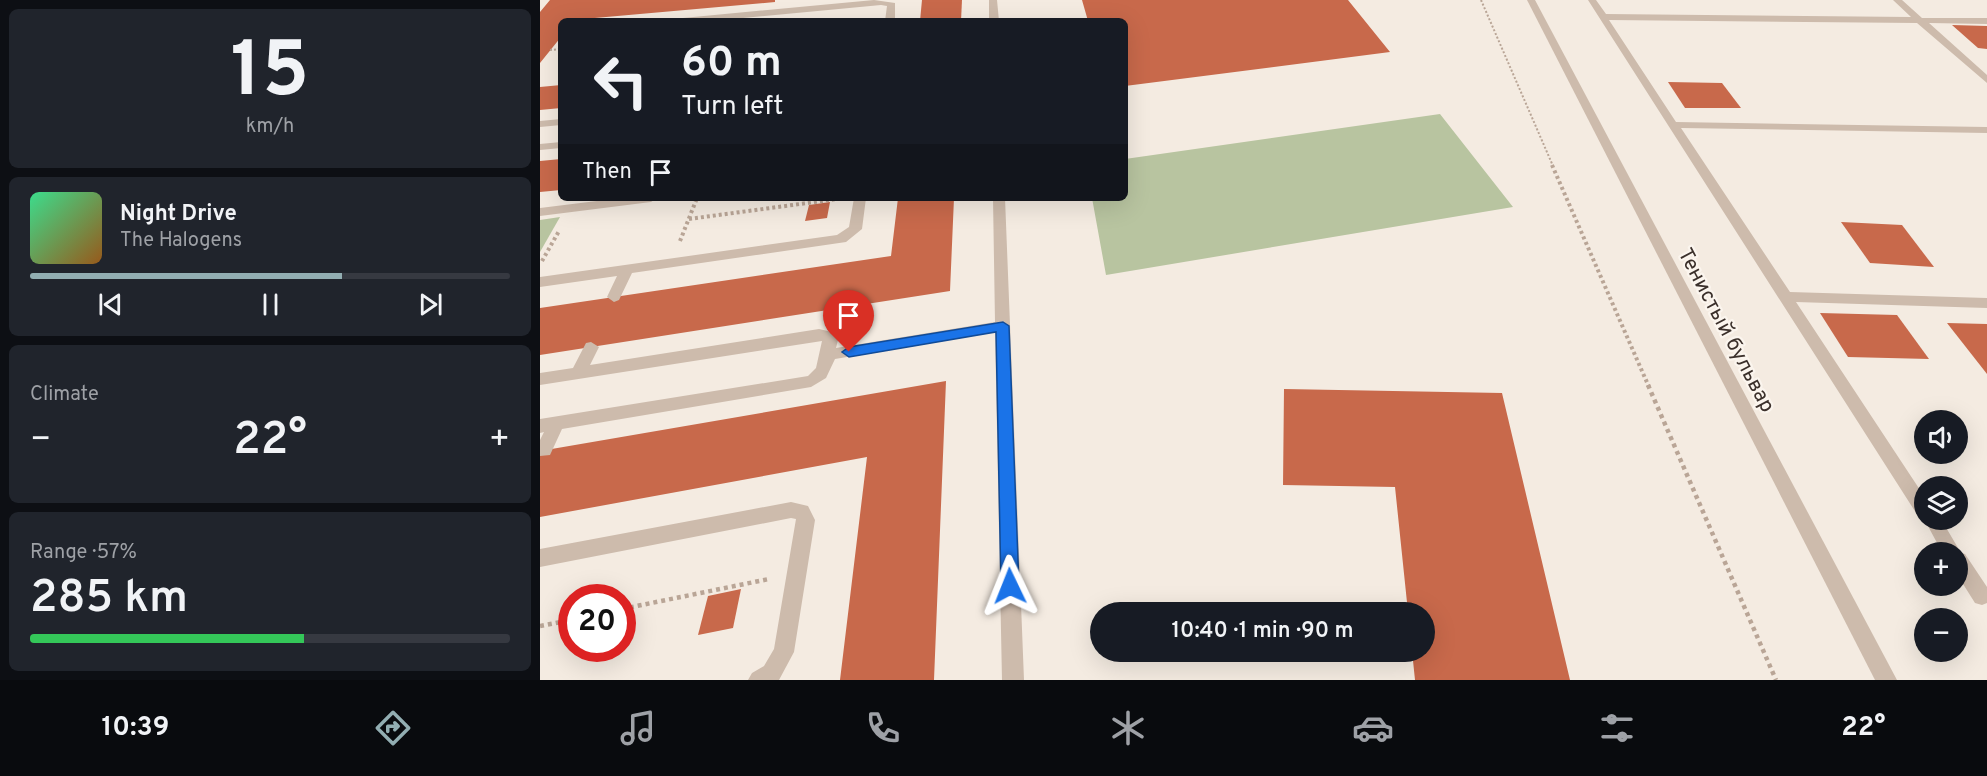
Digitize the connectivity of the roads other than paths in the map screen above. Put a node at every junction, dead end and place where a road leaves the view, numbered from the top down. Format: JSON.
{"nodes":[{"id":1,"x":993,"y":0,"type":"edge"},
{"id":2,"x":1531,"y":0,"type":"edge"},
{"id":3,"x":1592,"y":0,"type":"edge"},
{"id":4,"x":1897,"y":0,"type":"edge"},
{"id":5,"x":754,"y":4,"type":"dead end"},
{"id":6,"x":749,"y":15,"type":"junction"},
{"id":7,"x":1603,"y":17,"type":"junction"},
{"id":8,"x":716,"y":18,"type":"edge"},
{"id":9,"x":890,"y":18,"type":"edge"},
{"id":10,"x":994,"y":18,"type":"edge"},
{"id":11,"x":1920,"y":20,"type":"junction"},
{"id":12,"x":1987,"y":21,"type":"edge"},
{"id":13,"x":1987,"y":80,"type":"edge"},
{"id":14,"x":558,"y":122,"type":"edge"},
{"id":15,"x":540,"y":124,"type":"edge"},
{"id":16,"x":1673,"y":124,"type":"junction"},
{"id":17,"x":1987,"y":130,"type":"edge"},
{"id":18,"x":558,"y":145,"type":"edge"},
{"id":19,"x":540,"y":147,"type":"edge"},
{"id":20,"x":628,"y":201,"type":"edge"},
{"id":21,"x":860,"y":201,"type":"edge"},
{"id":22,"x":999,"y":201,"type":"edge"},
{"id":23,"x":540,"y":212,"type":"edge"},
{"id":24,"x":627,"y":270,"type":"junction"},
{"id":25,"x":540,"y":282,"type":"edge"},
{"id":26,"x":614,"y":297,"type":"dead end"},
{"id":27,"x":1784,"y":297,"type":"junction"},
{"id":28,"x":1987,"y":303,"type":"edge"},
{"id":29,"x":1003,"y":326,"type":"junction"},
{"id":30,"x":591,"y":347,"type":"dead end"},
{"id":31,"x":827,"y":355,"type":"junction"},
{"id":32,"x":579,"y":372,"type":"junction"},
{"id":33,"x":540,"y":379,"type":"edge"},
{"id":34,"x":548,"y":425,"type":"edge"},
{"id":35,"x":544,"y":450,"type":"dead end"},
{"id":36,"x":1914,"y":495,"type":"edge"},
{"id":37,"x":540,"y":558,"type":"edge"},
{"id":38,"x":1968,"y":574,"type":"edge"},
{"id":39,"x":1985,"y":599,"type":"edge"},
{"id":40,"x":759,"y":680,"type":"edge"},
{"id":41,"x":1013,"y":680,"type":"edge"},
{"id":42,"x":1886,"y":680,"type":"edge"}],
"edges":[{"from":1,"to":10,"type":"street"},
{"from":2,"to":42,"type":"street","name":"Тенистый бульвар"},
{"from":3,"to":7,"type":"street"},
{"from":4,"to":11,"type":"street"},
{"from":5,"to":6,"type":"street"},
{"from":6,"to":8,"type":"street"},
{"from":6,"to":9,"type":"street"},
{"from":7,"to":11,"type":"street"},
{"from":7,"to":16,"type":"street"},
{"from":11,"to":12,"type":"street"},
{"from":11,"to":13,"type":"street"},
{"from":14,"to":15,"type":"street"},
{"from":16,"to":17,"type":"street"},
{"from":16,"to":27,"type":"street"},
{"from":18,"to":19,"type":"street"},
{"from":20,"to":23,"type":"street"},
{"from":21,"to":24,"type":"street"},
{"from":22,"to":29,"type":"street"},
{"from":24,"to":25,"type":"street"},
{"from":24,"to":26,"type":"street"},
{"from":27,"to":28,"type":"street"},
{"from":27,"to":36,"type":"street"},
{"from":29,"to":31,"type":"street"},
{"from":29,"to":41,"type":"street"},
{"from":30,"to":32,"type":"street"},
{"from":31,"to":32,"type":"street"},
{"from":31,"to":34,"type":"street"},
{"from":32,"to":33,"type":"street"},
{"from":34,"to":35,"type":"street"},
{"from":37,"to":40,"type":"street"},
{"from":38,"to":39,"type":"street"}]}
